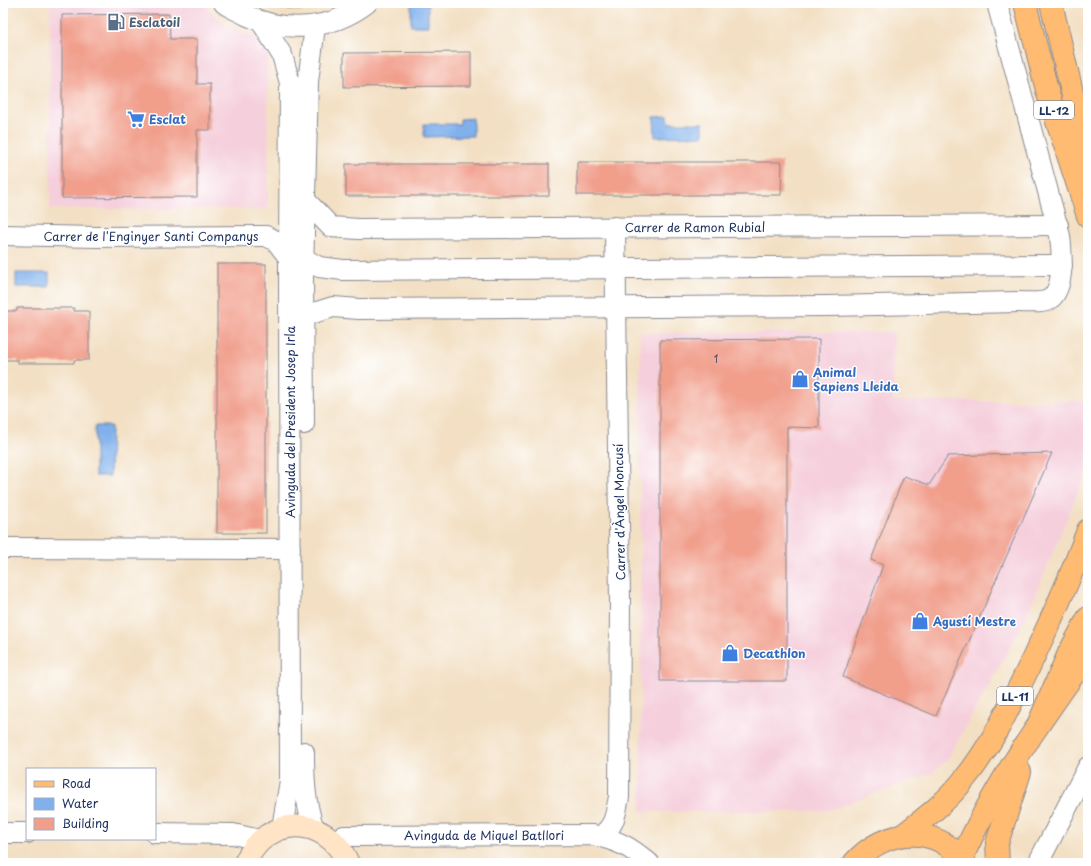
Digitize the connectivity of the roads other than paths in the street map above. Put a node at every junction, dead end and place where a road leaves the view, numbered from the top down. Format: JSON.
{"nodes":[{"id":1,"x":224,"y":3,"type":"edge"},
{"id":2,"x":367,"y":3,"type":"edge"},
{"id":3,"x":997,"y":3,"type":"edge"},
{"id":4,"x":1025,"y":3,"type":"edge"},
{"id":5,"x":1051,"y":3,"type":"edge"},
{"id":6,"x":262,"y":23,"type":"junction"},
{"id":7,"x":315,"y":26,"type":"junction"},
{"id":8,"x":1088,"y":160,"type":"edge"},
{"id":9,"x":305,"y":200,"type":"junction"},
{"id":10,"x":1088,"y":216,"type":"edge"},
{"id":11,"x":1058,"y":225,"type":"junction"},
{"id":12,"x":615,"y":227,"type":"junction"},
{"id":13,"x":3,"y":236,"type":"edge"},
{"id":14,"x":296,"y":258,"type":"junction"},
{"id":15,"x":1062,"y":265,"type":"junction"},
{"id":16,"x":616,"y":268,"type":"junction"},
{"id":17,"x":617,"y":306,"type":"junction"},
{"id":18,"x":304,"y":316,"type":"junction"},
{"id":19,"x":1088,"y":530,"type":"edge"},
{"id":20,"x":3,"y":548,"type":"edge"},
{"id":21,"x":290,"y":549,"type":"junction"},
{"id":22,"x":1088,"y":618,"type":"edge"},
{"id":23,"x":1088,"y":654,"type":"edge"},
{"id":24,"x":1038,"y":725,"type":"junction"},
{"id":25,"x":1088,"y":767,"type":"edge"},
{"id":26,"x":619,"y":797,"type":"junction"},
{"id":27,"x":282,"y":828,"type":"junction"},
{"id":28,"x":314,"y":829,"type":"junction"},
{"id":29,"x":3,"y":833,"type":"edge"},
{"id":30,"x":26,"y":833,"type":"edge"},
{"id":31,"x":156,"y":833,"type":"edge"},
{"id":32,"x":903,"y":835,"type":"junction"},
{"id":33,"x":601,"y":836,"type":"junction"},
{"id":34,"x":260,"y":840,"type":"junction"},
{"id":35,"x":334,"y":840,"type":"junction"},
{"id":36,"x":632,"y":848,"type":"junction"},
{"id":37,"x":963,"y":861,"type":"edge"},
{"id":38,"x":245,"y":863,"type":"edge"},
{"id":39,"x":348,"y":863,"type":"edge"},
{"id":40,"x":649,"y":863,"type":"edge"},
{"id":41,"x":854,"y":863,"type":"edge"},
{"id":42,"x":998,"y":863,"type":"edge"},
{"id":43,"x":1038,"y":863,"type":"edge"}],
"edges":[{"from":1,"to":6,"type":"street"},
{"from":2,"to":7,"type":"street"},
{"from":3,"to":11,"type":"street"},
{"from":4,"to":10,"type":"main road","number":"LL-12"},
{"from":5,"to":8,"type":"main road"},
{"from":6,"to":7,"type":"street"},
{"from":6,"to":14,"type":"street","name":"Avinguda del President Josep Irla"},
{"from":7,"to":9,"type":"street","name":"Avinguda del President Josep Irla"},
{"from":9,"to":12,"type":"street","name":"Carrer de Ramon Rubial"},
{"from":9,"to":14,"type":"street","name":"Avinguda del President Josep Irla"},
{"from":11,"to":12,"type":"street","name":"Carrer de Ramon Rubial"},
{"from":11,"to":15,"type":"street"},
{"from":12,"to":16,"type":"street","name":"Carrer d'Àngel Moncusí"},
{"from":13,"to":14,"type":"street","name":"Carrer de l'Enginyer Santi Companys"},
{"from":14,"to":16,"type":"street"},
{"from":14,"to":18,"type":"street","name":"Avinguda del President Josep Irla"},
{"from":14,"to":21,"type":"street","name":"Avinguda del President Josep Irla"},
{"from":15,"to":16,"type":"street"},
{"from":15,"to":17,"type":"street"},
{"from":16,"to":17,"type":"street","name":"Carrer d'Àngel Moncusí"},
{"from":17,"to":18,"type":"street"},
{"from":17,"to":26,"type":"street","name":"Carrer d'Àngel Moncusí"},
{"from":18,"to":28,"type":"street","name":"Avinguda del President Josep Irla"},
{"from":19,"to":32,"type":"main road","number":"LL-11"},
{"from":20,"to":21,"type":"street"},
{"from":21,"to":27,"type":"street","name":"Avinguda del President Josep Irla"},
{"from":22,"to":24,"type":"main road"},
{"from":23,"to":24,"type":"main road","number":"LL-11"},
{"from":24,"to":37,"type":"main road","number":"LL-11"},
{"from":24,"to":42,"type":"main road"},
{"from":25,"to":43,"type":"street"},
{"from":26,"to":33,"type":"street","name":"Carrer d'Àngel Moncusí"},
{"from":26,"to":36,"type":"street","name":"Carrer d'Àngel Moncusí"},
{"from":27,"to":28,"type":"main road"},
{"from":27,"to":34,"type":"main road"},
{"from":28,"to":35,"type":"main road"},
{"from":29,"to":30,"type":"street"},
{"from":31,"to":34,"type":"street"},
{"from":32,"to":37,"type":"main road","number":"LL-11"},
{"from":32,"to":41,"type":"main road","number":"LL-11"},
{"from":33,"to":35,"type":"street","name":"Avinguda de Miquel Batllori"},
{"from":33,"to":36,"type":"street","name":"Avinguda de Miquel Batllori"},
{"from":34,"to":38,"type":"main road"},
{"from":35,"to":39,"type":"main road"},
{"from":36,"to":40,"type":"street"}]}
